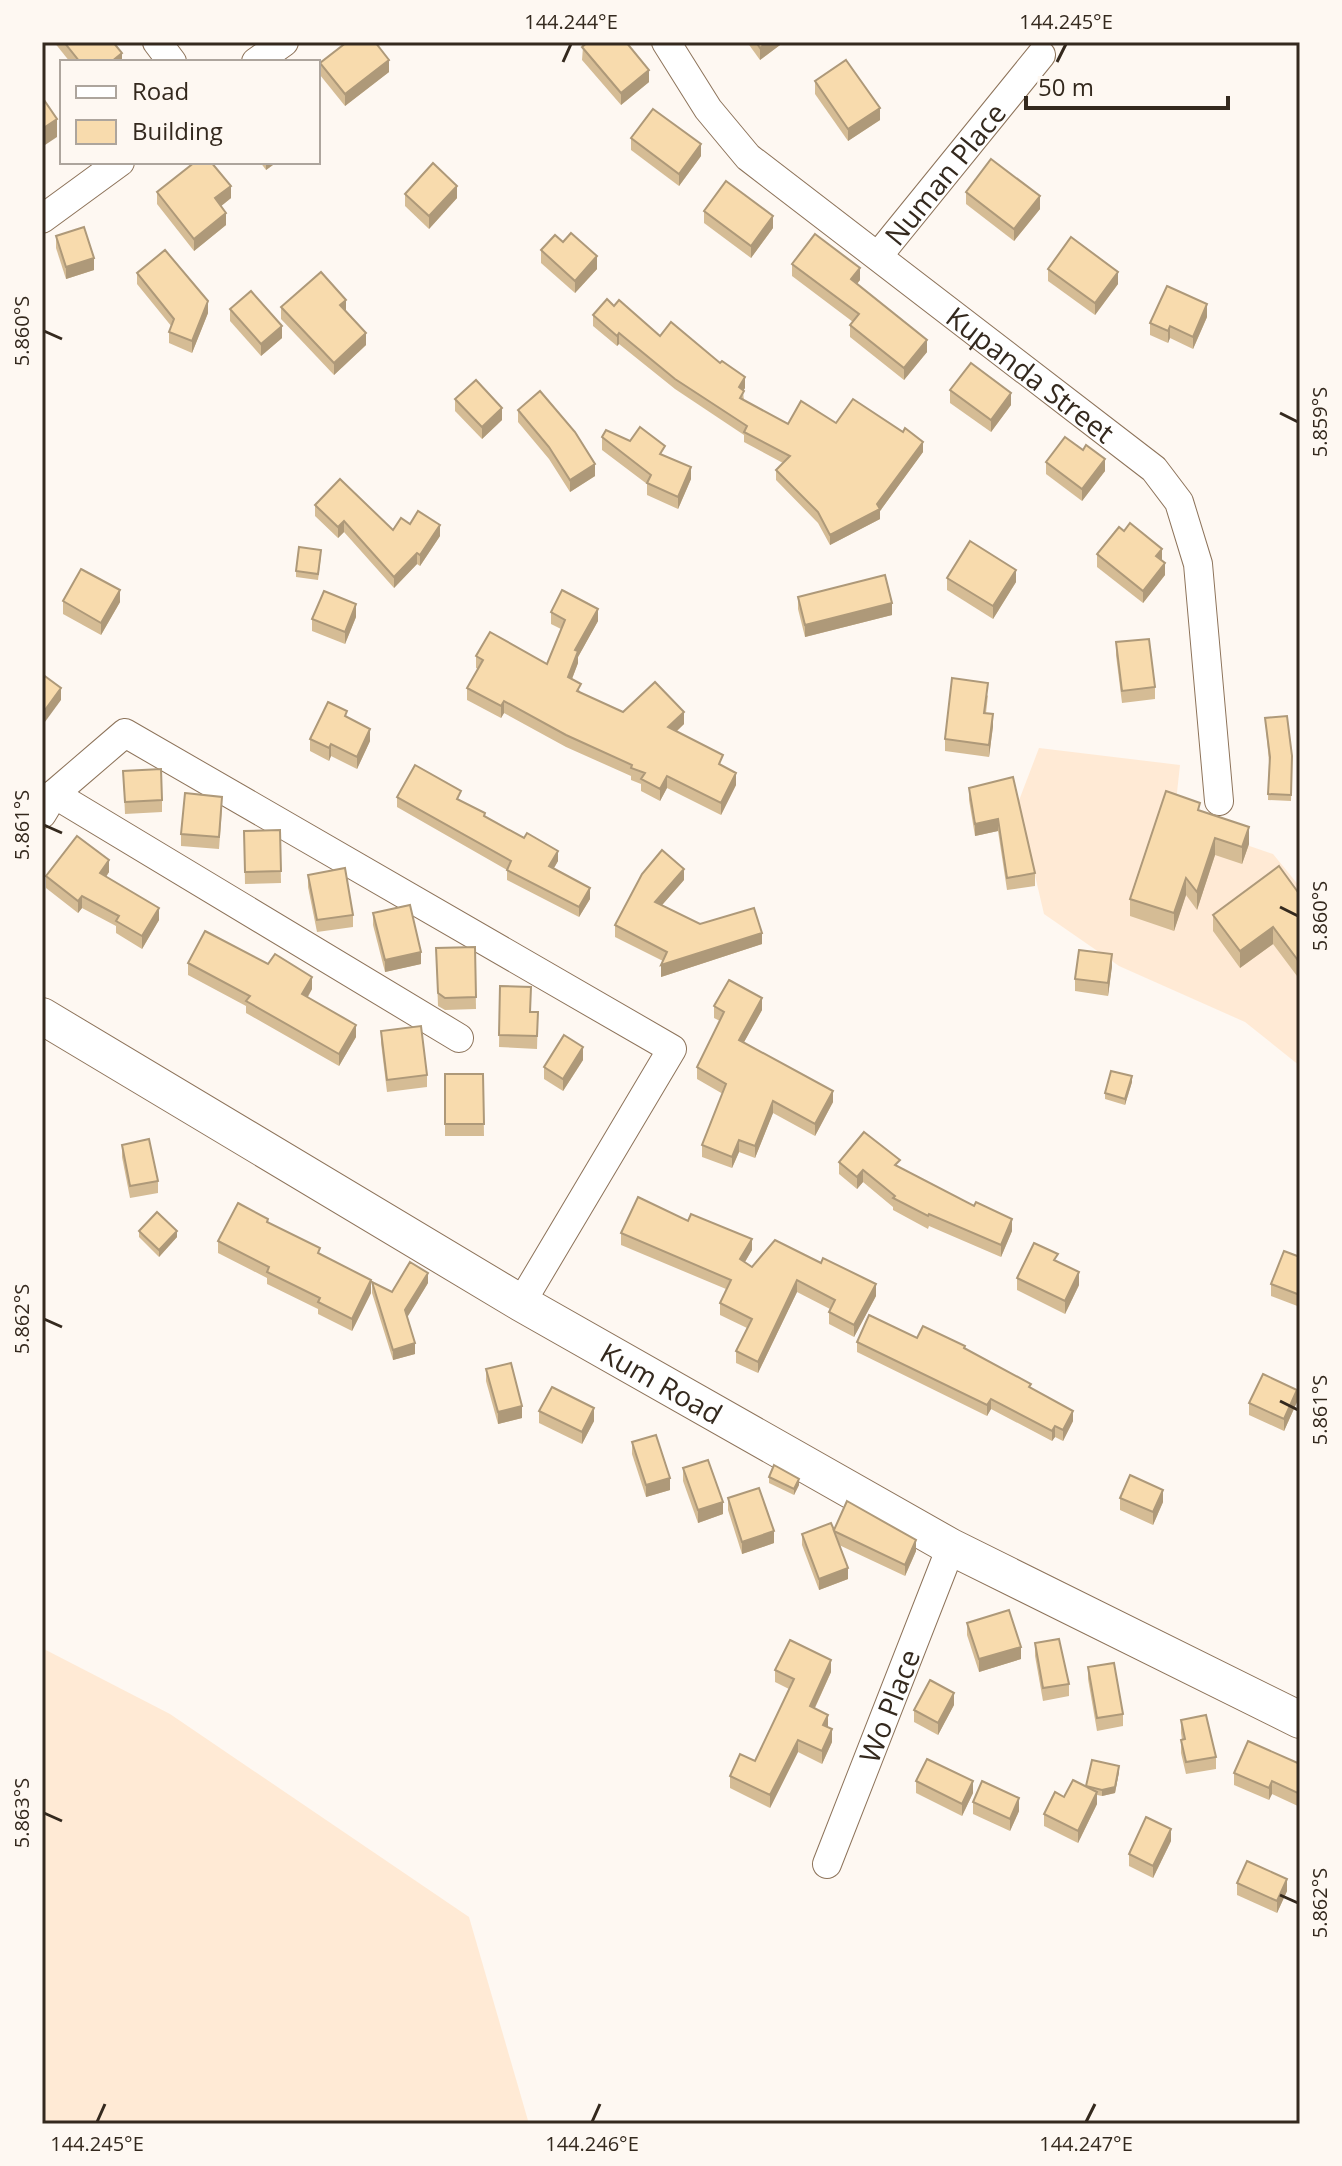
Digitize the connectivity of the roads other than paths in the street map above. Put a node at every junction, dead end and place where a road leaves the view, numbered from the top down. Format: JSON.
{"nodes":[{"id":1,"x":157,"y":42,"type":"edge"},
{"id":2,"x":284,"y":42,"type":"edge"},
{"id":3,"x":666,"y":42,"type":"edge"},
{"id":4,"x":1041,"y":55,"type":"dead end"},
{"id":5,"x":170,"y":60,"type":"edge"},
{"id":6,"x":259,"y":60,"type":"edge"},
{"id":7,"x":117,"y":164,"type":"edge"},
{"id":8,"x":42,"y":219,"type":"edge"},
{"id":9,"x":878,"y":256,"type":"junction"},
{"id":10,"x":1219,"y":801,"type":"dead end"},
{"id":11,"x":48,"y":804,"type":"edge"},
{"id":12,"x":42,"y":1016,"type":"edge"},
{"id":13,"x":459,"y":1038,"type":"dead end"},
{"id":14,"x":521,"y":1303,"type":"junction"},
{"id":15,"x":951,"y":1547,"type":"junction"},
{"id":16,"x":1299,"y":1719,"type":"edge"},
{"id":17,"x":827,"y":1864,"type":"dead end"}],
"edges":[{"from":1,"to":5,"type":"street"},
{"from":2,"to":6,"type":"street"},
{"from":3,"to":9,"type":"street","name":"Kupanda Street"},
{"from":4,"to":9,"type":"street","name":"Numan Place"},
{"from":7,"to":8,"type":"street"},
{"from":9,"to":10,"type":"street","name":"Kupanda Street"},
{"from":11,"to":13,"type":"street"},
{"from":11,"to":14,"type":"street"},
{"from":12,"to":14,"type":"street","name":"Kum Road"},
{"from":14,"to":15,"type":"street","name":"Kum Road"},
{"from":15,"to":16,"type":"street","name":"Kum Road"},
{"from":15,"to":17,"type":"street","name":"Wo Place"}]}
